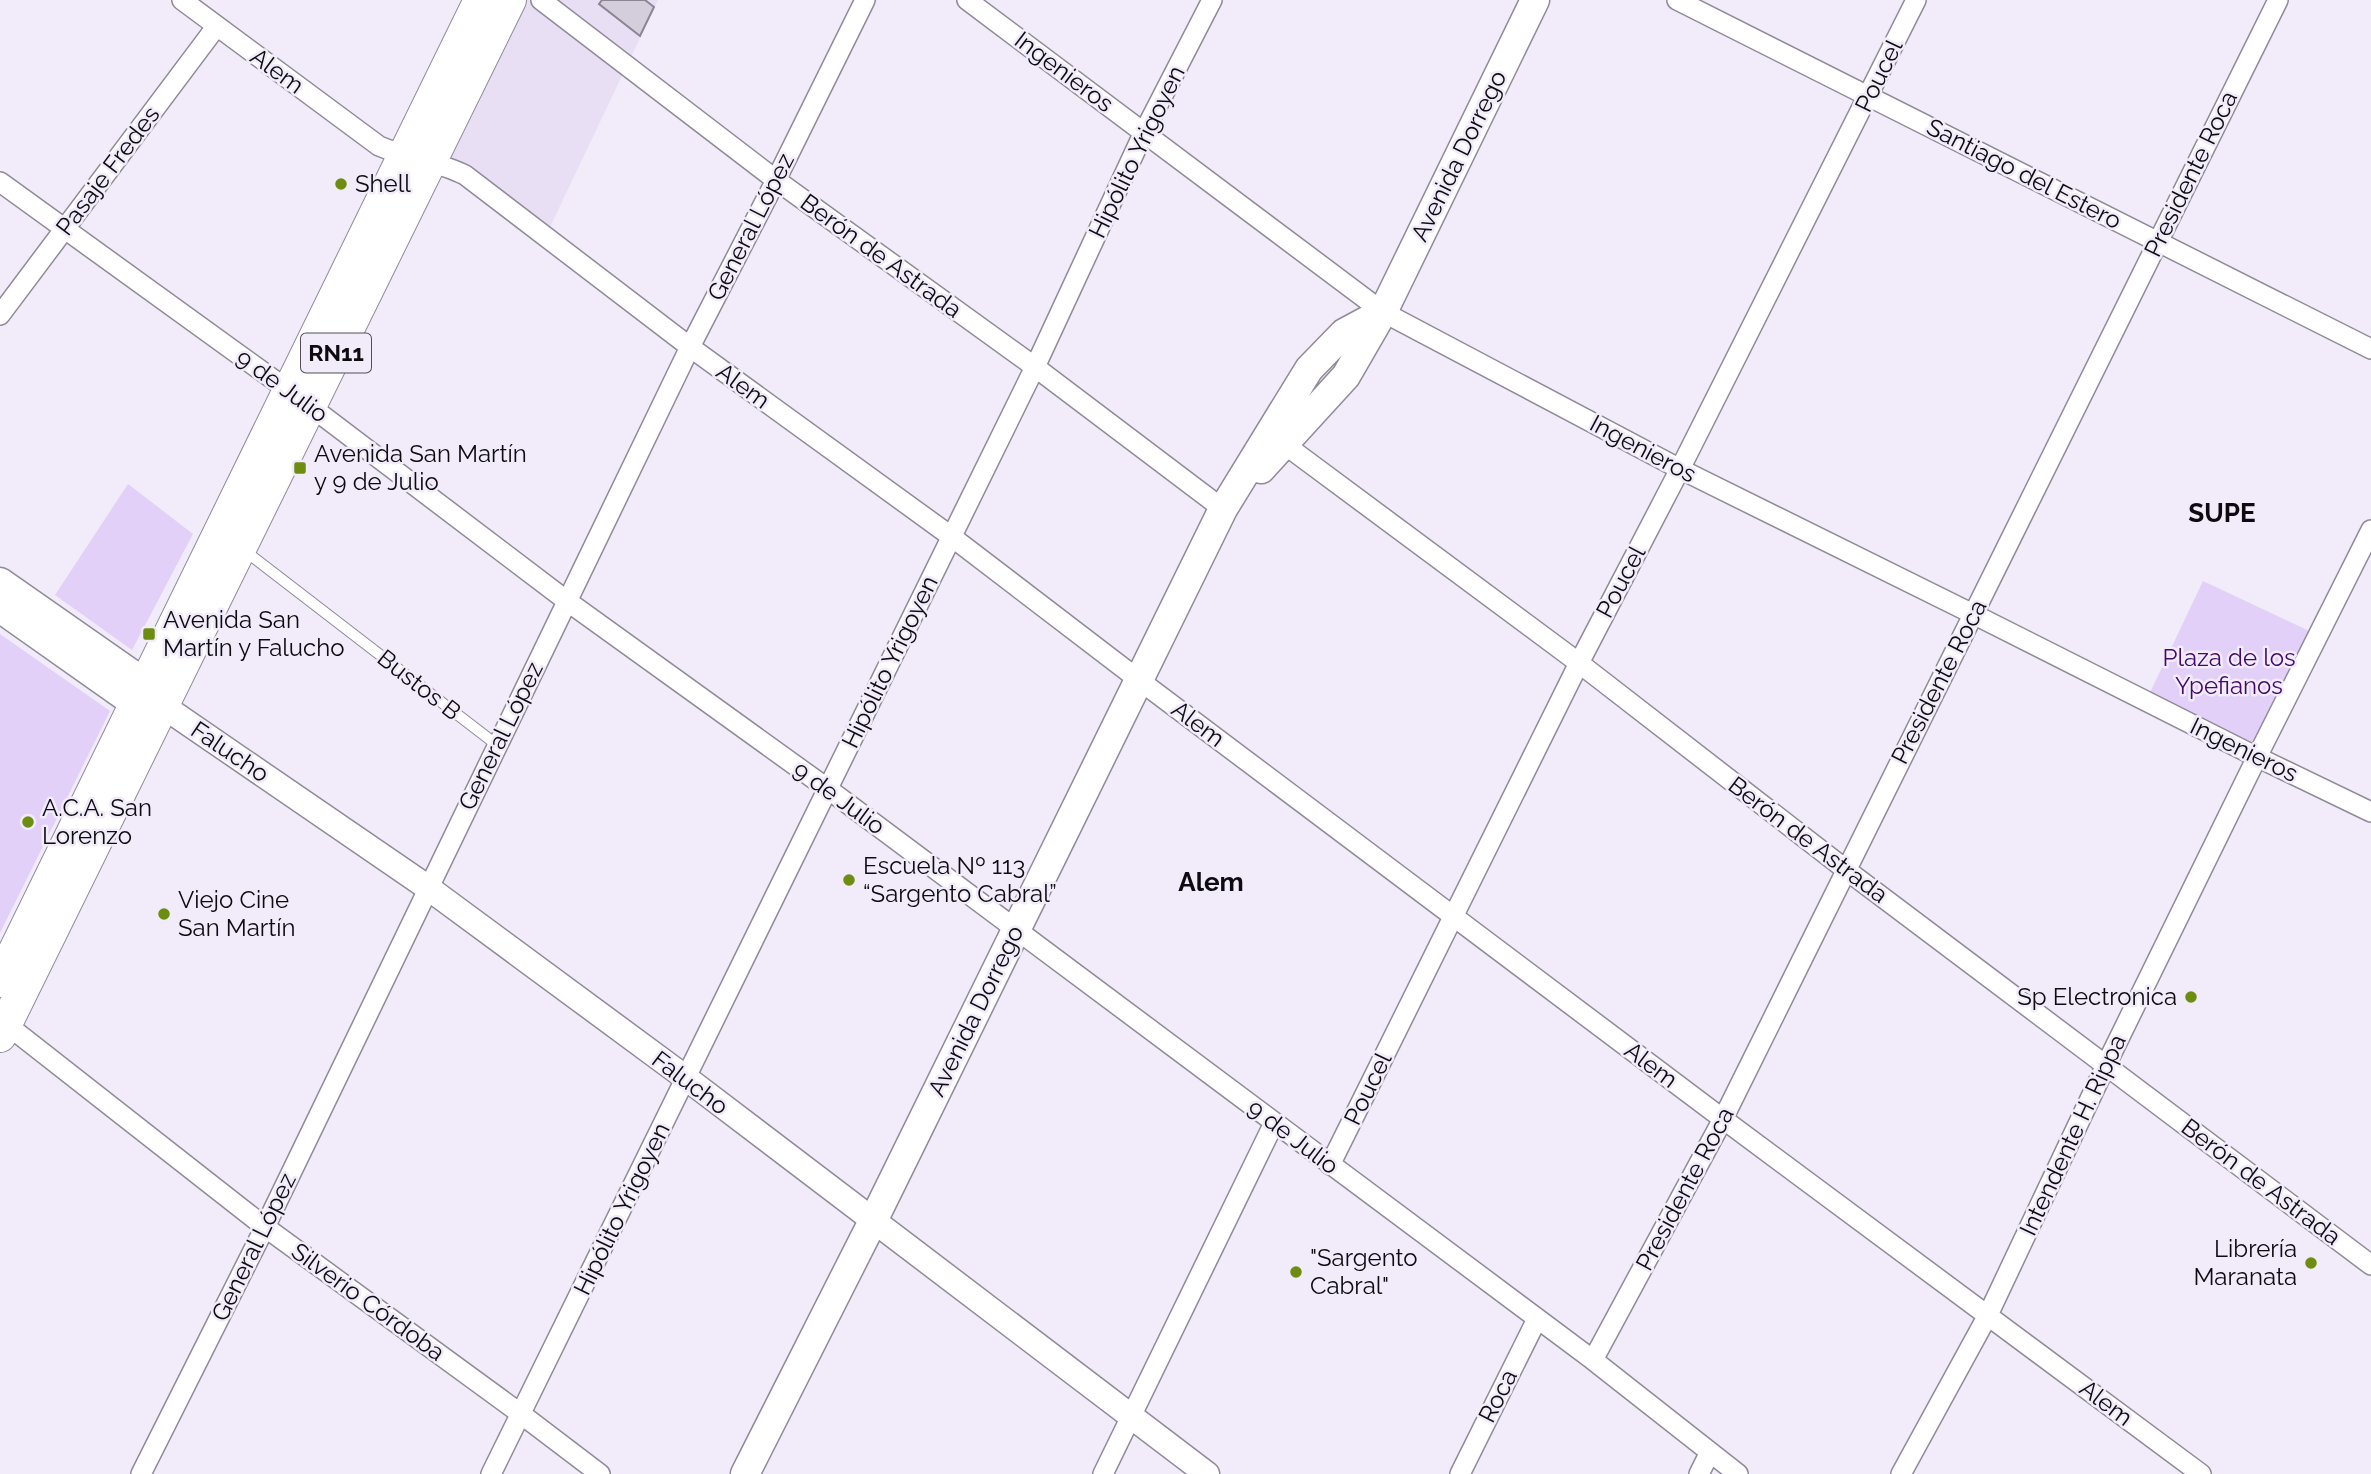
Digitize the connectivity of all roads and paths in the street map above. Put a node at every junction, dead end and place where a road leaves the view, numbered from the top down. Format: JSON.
{"nodes":[{"id":1,"x":182,"y":0,"type":"edge"},
{"id":2,"x":480,"y":0,"type":"edge"},
{"id":3,"x":510,"y":0,"type":"edge"},
{"id":4,"x":541,"y":0,"type":"edge"},
{"id":5,"x":865,"y":0,"type":"edge"},
{"id":6,"x":967,"y":0,"type":"edge"},
{"id":7,"x":1212,"y":0,"type":"edge"},
{"id":8,"x":1535,"y":0,"type":"edge"},
{"id":9,"x":1677,"y":0,"type":"edge"},
{"id":10,"x":1916,"y":0,"type":"edge"},
{"id":11,"x":2278,"y":0,"type":"edge"},
{"id":12,"x":216,"y":27,"type":"junction"},
{"id":13,"x":1869,"y":97,"type":"junction"},
{"id":14,"x":1144,"y":132,"type":"junction"},
{"id":15,"x":418,"y":157,"type":"junction"},
{"id":16,"x":776,"y":180,"type":"junction"},
{"id":17,"x":0,"y":182,"type":"edge"},
{"id":18,"x":64,"y":229,"type":"junction"},
{"id":19,"x":2157,"y":241,"type":"junction"},
{"id":20,"x":1383,"y":312,"type":"junction"},
{"id":21,"x":0,"y":315,"type":"edge"},
{"id":22,"x":690,"y":347,"type":"junction"},
{"id":23,"x":2371,"y":349,"type":"edge"},
{"id":24,"x":1035,"y":367,"type":"junction"},
{"id":25,"x":1292,"y":396,"type":"junction"},
{"id":26,"x":300,"y":398,"type":"junction"},
{"id":27,"x":1284,"y":444,"type":"junction"},
{"id":28,"x":1680,"y":469,"type":"junction"},
{"id":29,"x":1223,"y":509,"type":"junction"},
{"id":30,"x":2371,"y":530,"type":"edge"},
{"id":31,"x":952,"y":537,"type":"junction"},
{"id":32,"x":241,"y":547,"type":"junction"},
{"id":33,"x":0,"y":582,"type":"edge"},
{"id":34,"x":567,"y":601,"type":"junction"},
{"id":35,"x":0,"y":608,"type":"edge"},
{"id":36,"x":1973,"y":614,"type":"junction"},
{"id":37,"x":1578,"y":663,"type":"junction"},
{"id":38,"x":1139,"y":680,"type":"junction"},
{"id":39,"x":148,"y":698,"type":"junction"},
{"id":40,"x":497,"y":745,"type":"junction"},
{"id":41,"x":2256,"y":757,"type":"junction"},
{"id":42,"x":828,"y":789,"type":"junction"},
{"id":43,"x":2371,"y":812,"type":"edge"},
{"id":44,"x":1845,"y":869,"type":"junction"},
{"id":45,"x":427,"y":887,"type":"junction"},
{"id":46,"x":1454,"y":916,"type":"junction"},
{"id":47,"x":1016,"y":930,"type":"junction"},
{"id":48,"x":0,"y":981,"type":"edge"},
{"id":49,"x":3,"y":1030,"type":"edge"},
{"id":50,"x":2106,"y":1065,"type":"junction"},
{"id":51,"x":686,"y":1079,"type":"junction"},
{"id":52,"x":1723,"y":1119,"type":"junction"},
{"id":53,"x":1273,"y":1123,"type":"junction"},
{"id":54,"x":1330,"y":1165,"type":"junction"},
{"id":55,"x":873,"y":1222,"type":"junction"},
{"id":56,"x":265,"y":1227,"type":"junction"},
{"id":57,"x":2371,"y":1265,"type":"edge"},
{"id":58,"x":1988,"y":1315,"type":"junction"},
{"id":59,"x":1537,"y":1319,"type":"junction"},
{"id":60,"x":1593,"y":1360,"type":"junction"},
{"id":61,"x":521,"y":1414,"type":"junction"},
{"id":62,"x":1132,"y":1417,"type":"junction"},
{"id":63,"x":1710,"y":1452,"type":"junction"},
{"id":64,"x":141,"y":1474,"type":"edge"},
{"id":65,"x":491,"y":1474,"type":"edge"},
{"id":66,"x":600,"y":1474,"type":"edge"},
{"id":67,"x":745,"y":1474,"type":"edge"},
{"id":68,"x":1103,"y":1474,"type":"edge"},
{"id":69,"x":1207,"y":1474,"type":"edge"},
{"id":70,"x":1460,"y":1474,"type":"edge"},
{"id":71,"x":1699,"y":1474,"type":"edge"},
{"id":72,"x":1738,"y":1474,"type":"edge"},
{"id":73,"x":1901,"y":1474,"type":"edge"},
{"id":74,"x":2202,"y":1474,"type":"edge"}],
"edges":[{"from":1,"to":12,"type":"street","name":"Alem"},
{"from":2,"to":15,"type":"main road","number":"RN11"},
{"from":3,"to":15,"type":"main road","number":"RN11"},
{"from":4,"to":16,"type":"street","name":"Berón de Astrada"},
{"from":5,"to":16,"type":"street","name":"General López"},
{"from":6,"to":14,"type":"street","name":"Ingenieros"},
{"from":7,"to":14,"type":"street","name":"Hipólito Yrigoyen"},
{"from":8,"to":20,"type":"main road","name":"Avenida Dorrego"},
{"from":9,"to":13,"type":"street","name":"Santiago del Estero"},
{"from":10,"to":13,"type":"street","name":"Poucel"},
{"from":11,"to":19,"type":"street","name":"Presidente Roca"},
{"from":12,"to":15,"type":"street","name":"Alem"},
{"from":12,"to":18,"type":"street","name":"Pasaje Fredes"},
{"from":13,"to":19,"type":"street","name":"Santiago del Estero"},
{"from":13,"to":28,"type":"street","name":"Poucel"},
{"from":14,"to":20,"type":"street","name":"Ingenieros"},
{"from":14,"to":24,"type":"street","name":"Hipólito Yrigoyen"},
{"from":15,"to":22,"type":"street","name":"Alem"},
{"from":15,"to":26,"type":"main road","number":"RN11"},
{"from":16,"to":22,"type":"street","name":"General López"},
{"from":16,"to":24,"type":"street","name":"Berón de Astrada"},
{"from":17,"to":18,"type":"street","name":"9 de Julio"},
{"from":18,"to":21,"type":"street","name":"Pasaje Fredes"},
{"from":18,"to":26,"type":"street","name":"9 de Julio"},
{"from":19,"to":23,"type":"street","name":"Santiago del Estero"},
{"from":19,"to":36,"type":"street","name":"Presidente Roca"},
{"from":20,"to":25,"type":"main road","name":"Avenida Dorrego"},
{"from":20,"to":27,"type":"main road","name":"Avenida Dorrego"},
{"from":20,"to":28,"type":"street","name":"Ingenieros"},
{"from":22,"to":31,"type":"street","name":"Alem"},
{"from":22,"to":34,"type":"street","name":"General López"},
{"from":24,"to":29,"type":"street","name":"Berón de Astrada"},
{"from":24,"to":31,"type":"street","name":"Hipólito Yrigoyen"},
{"from":25,"to":27,"type":"street"},
{"from":25,"to":29,"type":"main road","name":"Avenida Dorrego"},
{"from":26,"to":32,"type":"main road","number":"RN11"},
{"from":26,"to":34,"type":"street","name":"9 de Julio"},
{"from":26,"to":39,"type":"main road","number":"RN11"},
{"from":27,"to":29,"type":"main road","name":"Avenida Dorrego"},
{"from":27,"to":37,"type":"street","name":"Berón de Astrada"},
{"from":28,"to":36,"type":"street","name":"Ingenieros"},
{"from":28,"to":37,"type":"street","name":"Poucel"},
{"from":29,"to":38,"type":"main road","name":"Avenida Dorrego"},
{"from":30,"to":41,"type":"street","name":"Intendente H. Rippa"},
{"from":31,"to":38,"type":"street","name":"Alem"},
{"from":31,"to":42,"type":"street","name":"Hipólito Yrigoyen"},
{"from":32,"to":39,"type":"main road","number":"RN11"},
{"from":32,"to":40,"type":"lane","name":"Bustos B"},
{"from":33,"to":39,"type":"main road","name":"Falucho"},
{"from":34,"to":40,"type":"street","name":"General López"},
{"from":34,"to":42,"type":"street","name":"9 de Julio"},
{"from":35,"to":39,"type":"main road","name":"Falucho"},
{"from":36,"to":41,"type":"street","name":"Ingenieros"},
{"from":36,"to":44,"type":"street","name":"Presidente Roca"},
{"from":37,"to":44,"type":"street","name":"Berón de Astrada"},
{"from":37,"to":46,"type":"street","name":"Poucel"},
{"from":38,"to":46,"type":"street","name":"Alem"},
{"from":38,"to":47,"type":"main road","name":"Avenida Dorrego"},
{"from":39,"to":45,"type":"street","name":"Falucho"},
{"from":39,"to":48,"type":"main road","number":"RN11"},
{"from":39,"to":49,"type":"main road","number":"RN11"},
{"from":40,"to":45,"type":"street","name":"General López"},
{"from":41,"to":43,"type":"street","name":"Ingenieros"},
{"from":41,"to":50,"type":"street","name":"Intendente H. Rippa"},
{"from":42,"to":47,"type":"street","name":"9 de Julio"},
{"from":42,"to":51,"type":"street","name":"Hipólito Yrigoyen"},
{"from":44,"to":50,"type":"street","name":"Berón de Astrada"},
{"from":44,"to":52,"type":"street","name":"Presidente Roca"},
{"from":45,"to":51,"type":"street","name":"Falucho"},
{"from":45,"to":56,"type":"street","name":"General López"},
{"from":46,"to":52,"type":"street","name":"Alem"},
{"from":46,"to":54,"type":"street","name":"Poucel"},
{"from":47,"to":53,"type":"street","name":"9 de Julio"},
{"from":47,"to":55,"type":"main road","name":"Avenida Dorrego"},
{"from":49,"to":56,"type":"street","name":"Silverio Córdoba"},
{"from":50,"to":57,"type":"street","name":"Berón de Astrada"},
{"from":50,"to":58,"type":"street","name":"Intendente H. Rippa"},
{"from":51,"to":55,"type":"street","name":"Falucho"},
{"from":51,"to":61,"type":"street","name":"Hipólito Yrigoyen"},
{"from":52,"to":58,"type":"street","name":"Alem"},
{"from":52,"to":60,"type":"street","name":"Presidente Roca"},
{"from":53,"to":54,"type":"street","name":"9 de Julio"},
{"from":53,"to":62,"type":"street"},
{"from":54,"to":59,"type":"street","name":"9 de Julio"},
{"from":55,"to":62,"type":"street","name":"Falucho"},
{"from":55,"to":67,"type":"main road","name":"Avenida Dorrego"},
{"from":56,"to":61,"type":"street","name":"Silverio Córdoba"},
{"from":56,"to":64,"type":"street","name":"General López"},
{"from":58,"to":73,"type":"street","name":"Intendente H. Rippa"},
{"from":58,"to":74,"type":"street","name":"Alem"},
{"from":59,"to":60,"type":"street","name":"9 de Julio"},
{"from":59,"to":70,"type":"street","name":"Roca"},
{"from":60,"to":63,"type":"street","name":"9 de Julio"},
{"from":61,"to":65,"type":"street","name":"Hipólito Yrigoyen"},
{"from":61,"to":66,"type":"street","name":"Silverio Córdoba"},
{"from":62,"to":68,"type":"street"},
{"from":62,"to":69,"type":"street","name":"Falucho"},
{"from":63,"to":71,"type":"street"},
{"from":63,"to":72,"type":"street","name":"9 de Julio"}]}
